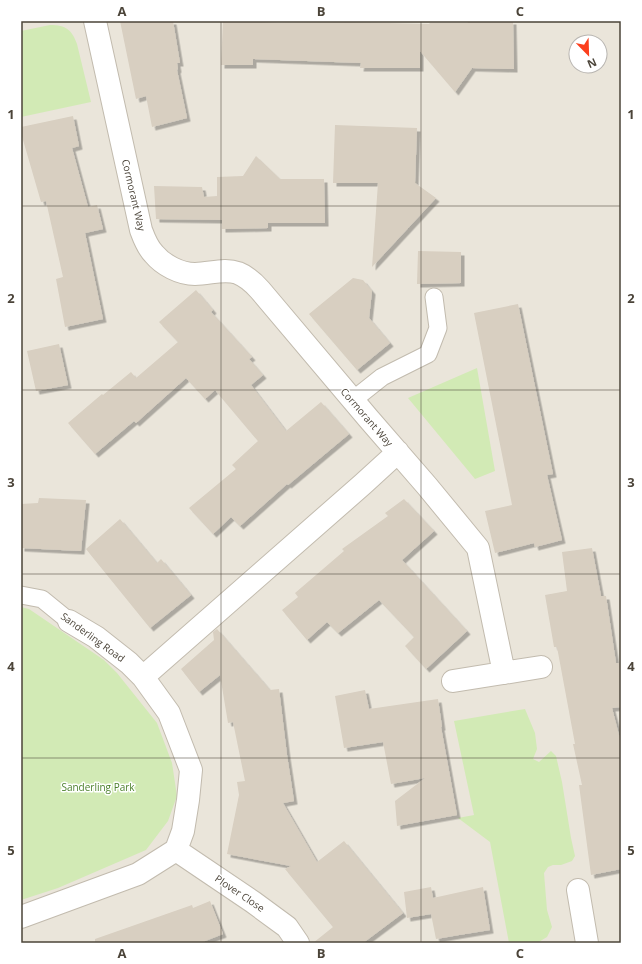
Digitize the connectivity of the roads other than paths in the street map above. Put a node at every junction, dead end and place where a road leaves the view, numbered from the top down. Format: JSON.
{"nodes":[{"id":1,"x":95,"y":21,"type":"edge"},
{"id":2,"x":434,"y":297,"type":"dead end"},
{"id":3,"x":353,"y":400,"type":"junction"},
{"id":4,"x":398,"y":452,"type":"junction"},
{"id":5,"x":21,"y":595,"type":"edge"},
{"id":6,"x":69,"y":621,"type":"joint"},
{"id":7,"x":541,"y":667,"type":"dead end"},
{"id":8,"x":504,"y":673,"type":"junction"},
{"id":9,"x":143,"y":677,"type":"junction"},
{"id":10,"x":453,"y":681,"type":"dead end"},
{"id":11,"x":176,"y":850,"type":"junction"},
{"id":12,"x":578,"y":890,"type":"dead end"},
{"id":13,"x":21,"y":917,"type":"edge"},
{"id":14,"x":298,"y":943,"type":"edge"},
{"id":15,"x":587,"y":943,"type":"edge"}],
"edges":[{"from":1,"to":3,"type":"street","name":"Cormorant Way"},
{"from":2,"to":3,"type":"lane"},
{"from":3,"to":4,"type":"street","name":"Cormorant Way"},
{"from":4,"to":8,"type":"street","name":"Cormorant Way"},
{"from":4,"to":9,"type":"street","name":"Cormorant Way"},
{"from":5,"to":6,"type":"lane","name":"Sanderling Road"},
{"from":6,"to":9,"type":"street","name":"Sanderling Road"},
{"from":7,"to":8,"type":"street"},
{"from":8,"to":10,"type":"street"},
{"from":9,"to":11,"type":"street","name":"Sanderling Road"},
{"from":11,"to":13,"type":"street"},
{"from":11,"to":14,"type":"street","name":"Plover Close"},
{"from":12,"to":15,"type":"street"}]}
